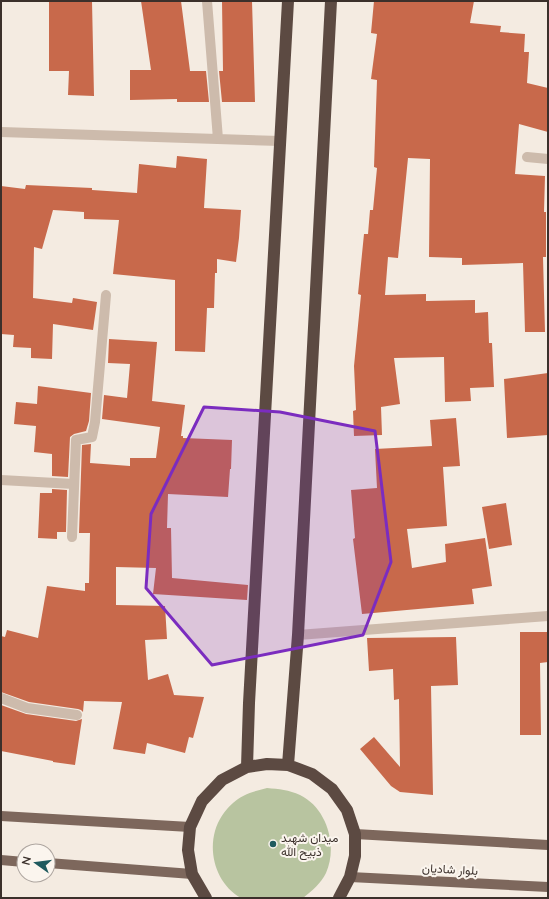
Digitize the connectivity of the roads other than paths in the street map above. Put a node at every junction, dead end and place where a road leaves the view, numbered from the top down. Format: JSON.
{"nodes":[{"id":1,"x":207,"y":1,"type":"edge"},
{"id":2,"x":288,"y":1,"type":"edge"},
{"id":3,"x":331,"y":1,"type":"edge"},
{"id":4,"x":1,"y":132,"type":"edge"},
{"id":5,"x":218,"y":139,"type":"junction"},
{"id":6,"x":280,"y":141,"type":"junction"},
{"id":7,"x":527,"y":157,"type":"dead end"},
{"id":8,"x":548,"y":159,"type":"edge"},
{"id":9,"x":106,"y":295,"type":"dead end"},
{"id":10,"x":1,"y":480,"type":"edge"},
{"id":11,"x":74,"y":484,"type":"junction"},
{"id":12,"x":72,"y":537,"type":"dead end"},
{"id":13,"x":548,"y":616,"type":"edge"},
{"id":14,"x":298,"y":635,"type":"junction"},
{"id":15,"x":1,"y":698,"type":"edge"},
{"id":16,"x":77,"y":715,"type":"dead end"},
{"id":17,"x":288,"y":765,"type":"junction"},
{"id":18,"x":247,"y":767,"type":"junction"},
{"id":19,"x":1,"y":816,"type":"edge"},
{"id":20,"x":190,"y":827,"type":"junction"},
{"id":21,"x":355,"y":834,"type":"junction"},
{"id":22,"x":548,"y":845,"type":"edge"},
{"id":23,"x":1,"y":860,"type":"edge"},
{"id":24,"x":16,"y":861,"type":"edge"},
{"id":25,"x":56,"y":864,"type":"edge"},
{"id":26,"x":192,"y":874,"type":"junction"},
{"id":27,"x":350,"y":877,"type":"junction"},
{"id":28,"x":548,"y":887,"type":"edge"},
{"id":29,"x":206,"y":898,"type":"edge"},
{"id":30,"x":339,"y":898,"type":"edge"}],
"edges":[{"from":1,"to":5,"type":"street"},
{"from":2,"to":6,"type":"highway"},
{"from":3,"to":14,"type":"highway"},
{"from":4,"to":5,"type":"street"},
{"from":5,"to":6,"type":"street"},
{"from":6,"to":18,"type":"highway"},
{"from":7,"to":8,"type":"street"},
{"from":9,"to":11,"type":"street"},
{"from":10,"to":11,"type":"street"},
{"from":11,"to":12,"type":"street"},
{"from":13,"to":14,"type":"street"},
{"from":14,"to":17,"type":"highway"},
{"from":15,"to":16,"type":"street"},
{"from":17,"to":18,"type":"highway"},
{"from":17,"to":21,"type":"highway"},
{"from":18,"to":20,"type":"highway"},
{"from":19,"to":20,"type":"main road"},
{"from":20,"to":26,"type":"highway"},
{"from":21,"to":22,"type":"main road"},
{"from":21,"to":27,"type":"highway"},
{"from":23,"to":24,"type":"main road"},
{"from":25,"to":26,"type":"main road"},
{"from":26,"to":29,"type":"highway"},
{"from":27,"to":28,"type":"main road","name":"بلوار شادیان"},
{"from":27,"to":30,"type":"highway"}]}
